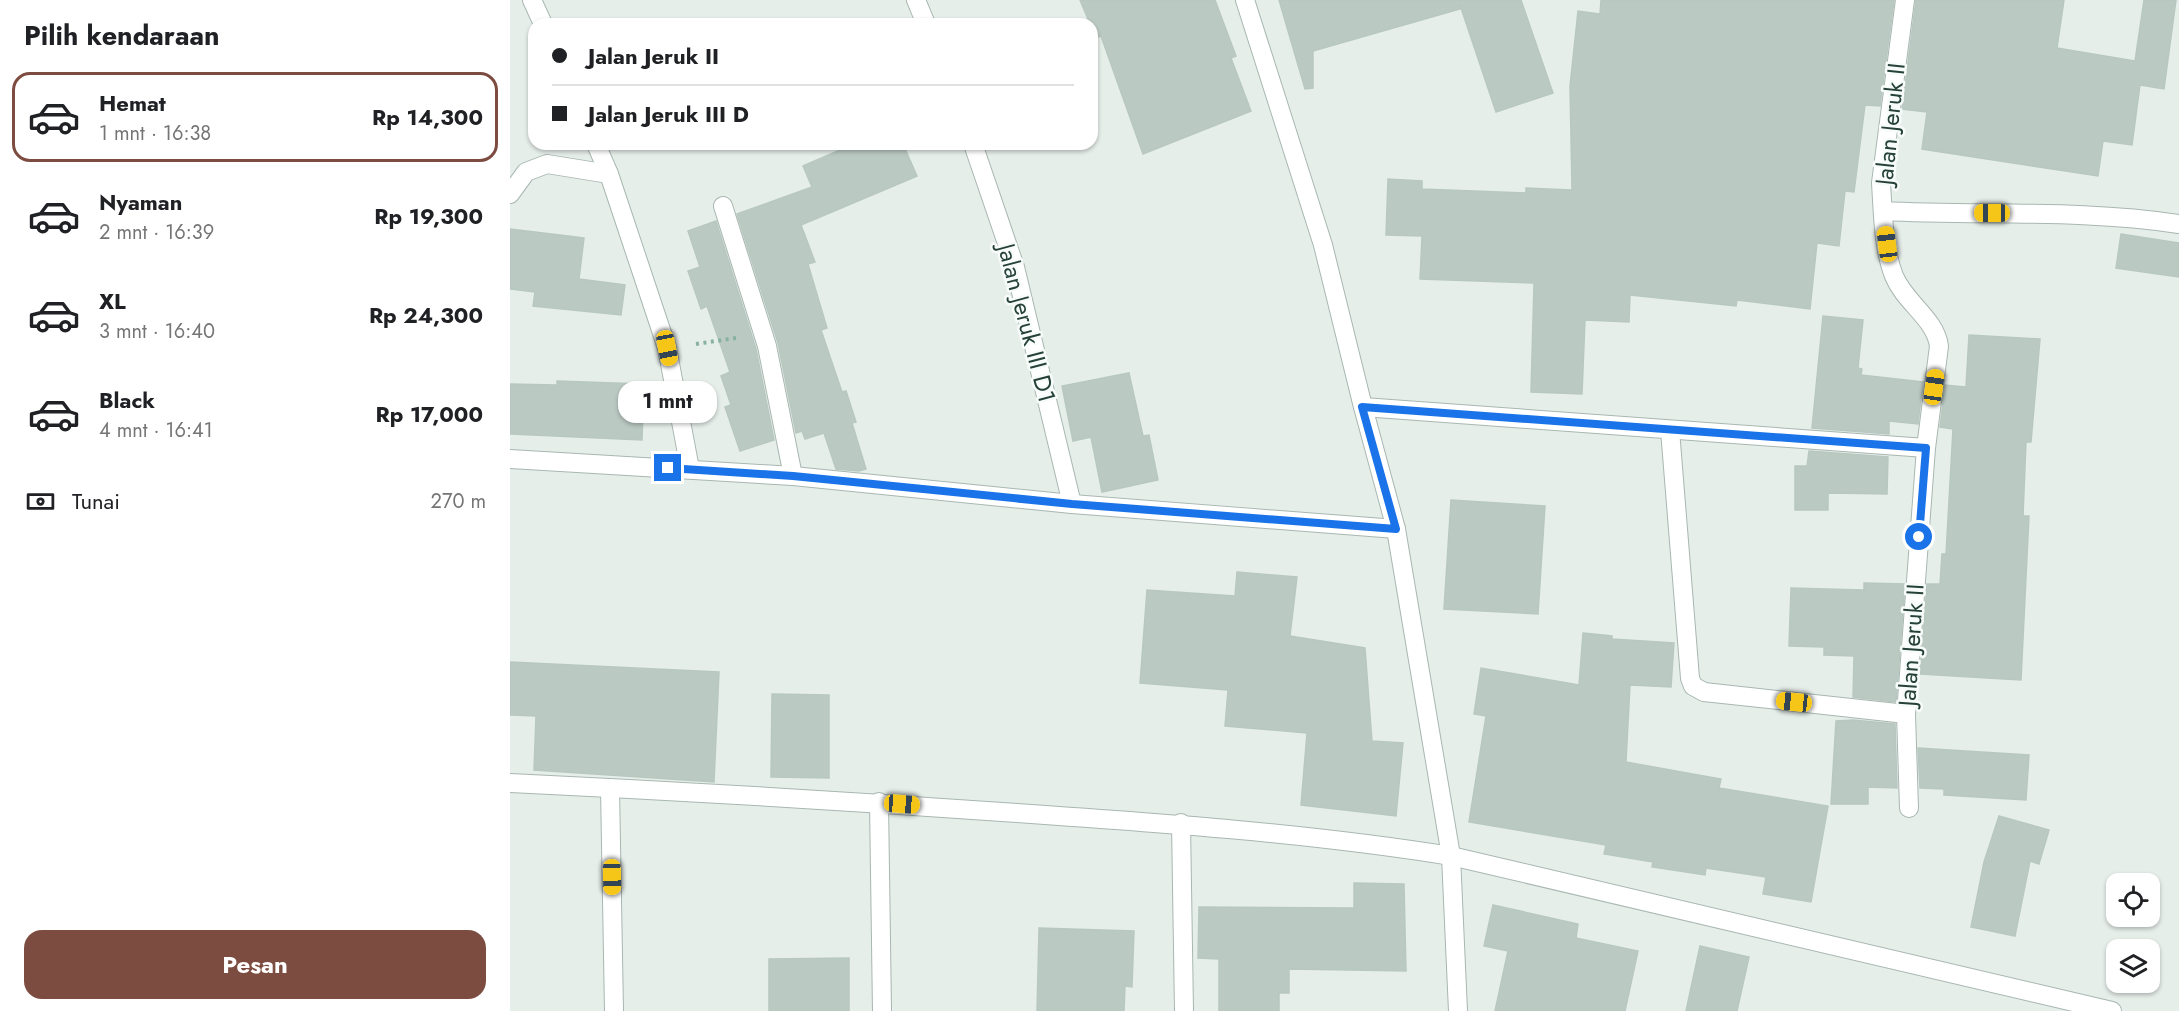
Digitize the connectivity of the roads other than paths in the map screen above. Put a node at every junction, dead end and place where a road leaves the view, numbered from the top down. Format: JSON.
{"nodes":[{"id":1,"x":532,"y":0,"type":"edge"},
{"id":2,"x":916,"y":0,"type":"edge"},
{"id":3,"x":1245,"y":0,"type":"edge"},
{"id":4,"x":1905,"y":0,"type":"edge"},
{"id":5,"x":540,"y":18,"type":"edge"},
{"id":6,"x":924,"y":18,"type":"edge"},
{"id":7,"x":599,"y":150,"type":"edge"},
{"id":8,"x":976,"y":150,"type":"edge"},
{"id":9,"x":609,"y":174,"type":"junction"},
{"id":10,"x":510,"y":194,"type":"edge"},
{"id":11,"x":723,"y":206,"type":"dead end"},
{"id":12,"x":1883,"y":211,"type":"junction"},
{"id":13,"x":2179,"y":224,"type":"edge"},
{"id":14,"x":1362,"y":407,"type":"junction"},
{"id":15,"x":1670,"y":430,"type":"junction"},
{"id":16,"x":1926,"y":448,"type":"junction"},
{"id":17,"x":510,"y":459,"type":"edge"},
{"id":18,"x":690,"y":469,"type":"junction"},
{"id":19,"x":793,"y":476,"type":"junction"},
{"id":20,"x":1072,"y":504,"type":"junction"},
{"id":21,"x":1396,"y":529,"type":"junction"},
{"id":22,"x":1906,"y":714,"type":"junction"},
{"id":23,"x":510,"y":783,"type":"edge"},
{"id":24,"x":610,"y":788,"type":"junction"},
{"id":25,"x":879,"y":802,"type":"junction"},
{"id":26,"x":1909,"y":808,"type":"dead end"},
{"id":27,"x":1181,"y":823,"type":"junction"},
{"id":28,"x":1451,"y":856,"type":"junction"},
{"id":29,"x":614,"y":1011,"type":"edge"},
{"id":30,"x":882,"y":1011,"type":"edge"},
{"id":31,"x":1184,"y":1011,"type":"edge"},
{"id":32,"x":1458,"y":1011,"type":"edge"},
{"id":33,"x":2112,"y":1011,"type":"edge"}],
"edges":[{"from":1,"to":5,"type":"street"},
{"from":2,"to":6,"type":"street"},
{"from":3,"to":14,"type":"street"},
{"from":4,"to":12,"type":"street","name":"Jalan Jeruk II"},
{"from":7,"to":9,"type":"street"},
{"from":8,"to":20,"type":"street","name":"Jalan Jeruk III D1"},
{"from":9,"to":10,"type":"street"},
{"from":9,"to":18,"type":"street"},
{"from":11,"to":19,"type":"street"},
{"from":12,"to":13,"type":"street"},
{"from":12,"to":16,"type":"street","name":"Jalan Jeruk II"},
{"from":14,"to":15,"type":"street"},
{"from":14,"to":21,"type":"street"},
{"from":15,"to":16,"type":"street"},
{"from":15,"to":22,"type":"street"},
{"from":16,"to":22,"type":"street","name":"Jalan Jeruk II"},
{"from":17,"to":18,"type":"street"},
{"from":18,"to":19,"type":"street"},
{"from":19,"to":20,"type":"street"},
{"from":20,"to":21,"type":"street"},
{"from":21,"to":28,"type":"street"},
{"from":22,"to":26,"type":"street","name":"Jalan Jeruk II"},
{"from":23,"to":24,"type":"street"},
{"from":24,"to":25,"type":"street"},
{"from":24,"to":29,"type":"street"},
{"from":25,"to":27,"type":"street"},
{"from":25,"to":30,"type":"street"},
{"from":27,"to":28,"type":"street"},
{"from":27,"to":31,"type":"street"},
{"from":28,"to":32,"type":"street"},
{"from":28,"to":33,"type":"street"}]}
